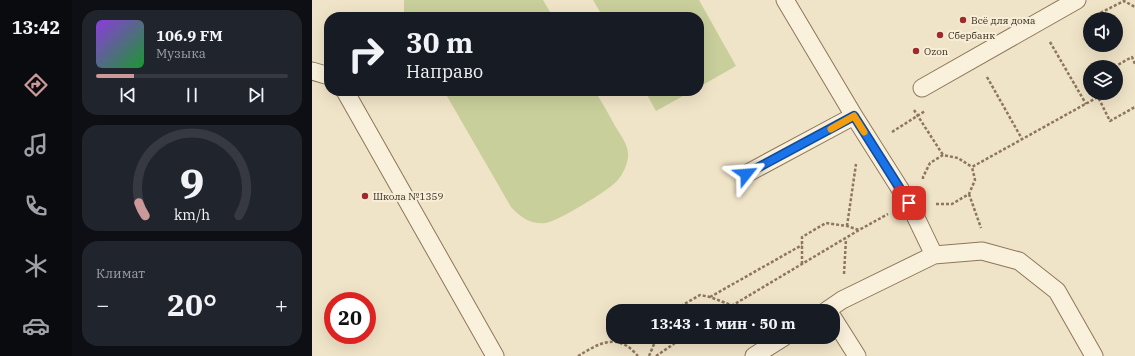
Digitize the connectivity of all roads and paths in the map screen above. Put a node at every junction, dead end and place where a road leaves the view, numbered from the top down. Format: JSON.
{"nodes":[{"id":1,"x":785,"y":0,"type":"edge"},
{"id":2,"x":1077,"y":0,"type":"edge"},
{"id":3,"x":1135,"y":7,"type":"edge"},
{"id":4,"x":1102,"y":12,"type":"edge"},
{"id":5,"x":1049,"y":40,"type":"dead end"},
{"id":6,"x":1123,"y":62,"type":"edge"},
{"id":7,"x":1135,"y":64,"type":"edge"},
{"id":8,"x":312,"y":71,"type":"edge"},
{"id":9,"x":985,"y":74,"type":"dead end"},
{"id":10,"x":324,"y":75,"type":"edge"},
{"id":11,"x":922,"y":88,"type":"joint"},
{"id":12,"x":348,"y":96,"type":"edge"},
{"id":13,"x":1093,"y":100,"type":"edge"},
{"id":14,"x":1100,"y":100,"type":"edge"},
{"id":15,"x":1086,"y":104,"type":"junction"},
{"id":16,"x":931,"y":107,"type":"dead end"},
{"id":17,"x":1135,"y":107,"type":"edge"},
{"id":18,"x":854,"y":116,"type":"junction"},
{"id":19,"x":917,"y":116,"type":"junction"},
{"id":20,"x":1022,"y":139,"type":"junction"},
{"id":21,"x":872,"y":144,"type":"junction"},
{"id":22,"x":943,"y":155,"type":"junction"},
{"id":23,"x":972,"y":166,"type":"junction"},
{"id":24,"x":746,"y":174,"type":"dead end"},
{"id":25,"x":925,"y":194,"type":"junction"},
{"id":26,"x":969,"y":194,"type":"junction"},
{"id":27,"x":909,"y":203,"type":"junction"},
{"id":28,"x":847,"y":226,"type":"junction"},
{"id":29,"x":859,"y":230,"type":"junction"},
{"id":30,"x":846,"y":238,"type":"junction"},
{"id":31,"x":802,"y":245,"type":"junction"},
{"id":32,"x":982,"y":251,"type":"junction"},
{"id":33,"x":934,"y":255,"type":"junction"},
{"id":34,"x":802,"y":264,"type":"junction"},
{"id":35,"x":710,"y":297,"type":"junction"},
{"id":36,"x":842,"y":300,"type":"junction"},
{"id":37,"x":684,"y":304,"type":"edge"},
{"id":38,"x":729,"y":304,"type":"edge"},
{"id":39,"x":734,"y":304,"type":"edge"},
{"id":40,"x":838,"y":304,"type":"edge"},
{"id":41,"x":840,"y":330,"type":"edge"},
{"id":42,"x":654,"y":344,"type":"edge"},
{"id":43,"x":674,"y":344,"type":"edge"},
{"id":44,"x":773,"y":344,"type":"edge"},
{"id":45,"x":495,"y":356,"type":"edge"},
{"id":46,"x":578,"y":356,"type":"edge"},
{"id":47,"x":638,"y":356,"type":"edge"},
{"id":48,"x":649,"y":356,"type":"edge"},
{"id":49,"x":656,"y":356,"type":"edge"},
{"id":50,"x":754,"y":356,"type":"edge"},
{"id":51,"x":856,"y":356,"type":"edge"},
{"id":52,"x":1094,"y":356,"type":"edge"}],
"edges":[{"from":1,"to":18,"type":"lane"},
{"from":2,"to":11,"type":"lane"},
{"from":3,"to":4,"type":"path"},
{"from":5,"to":15,"type":"path"},
{"from":6,"to":7,"type":"path"},
{"from":8,"to":10,"type":"lane"},
{"from":9,"to":20,"type":"path"},
{"from":11,"to":19,"type":"path"},
{"from":12,"to":45,"type":"lane"},
{"from":13,"to":15,"type":"path"},
{"from":14,"to":17,"type":"path"},
{"from":15,"to":20,"type":"path"},
{"from":16,"to":19,"type":"path"},
{"from":18,"to":21,"type":"lane"},
{"from":18,"to":24,"type":"lane"},
{"from":19,"to":21,"type":"path"},
{"from":19,"to":22,"type":"path"},
{"from":20,"to":23,"type":"path"},
{"from":21,"to":27,"type":"lane"},
{"from":21,"to":28,"type":"path"},
{"from":22,"to":23,"type":"path"},
{"from":22,"to":25,"type":"path"},
{"from":23,"to":26,"type":"path"},
{"from":25,"to":26,"type":"path"},
{"from":25,"to":27,"type":"path"},
{"from":26,"to":32,"type":"path"},
{"from":27,"to":29,"type":"path"},
{"from":27,"to":33,"type":"lane"},
{"from":28,"to":29,"type":"path"},
{"from":28,"to":31,"type":"path"},
{"from":29,"to":30,"type":"path"},
{"from":30,"to":34,"type":"path"},
{"from":30,"to":36,"type":"path"},
{"from":31,"to":34,"type":"path"},
{"from":31,"to":35,"type":"path"},
{"from":32,"to":33,"type":"lane"},
{"from":32,"to":52,"type":"lane"},
{"from":33,"to":36,"type":"lane"},
{"from":34,"to":39,"type":"path"},
{"from":35,"to":37,"type":"path"},
{"from":35,"to":38,"type":"path"},
{"from":36,"to":40,"type":"lane"},
{"from":41,"to":51,"type":"lane"},
{"from":42,"to":48,"type":"path"},
{"from":43,"to":49,"type":"path"},
{"from":44,"to":50,"type":"lane"},
{"from":46,"to":47,"type":"path"}]}
